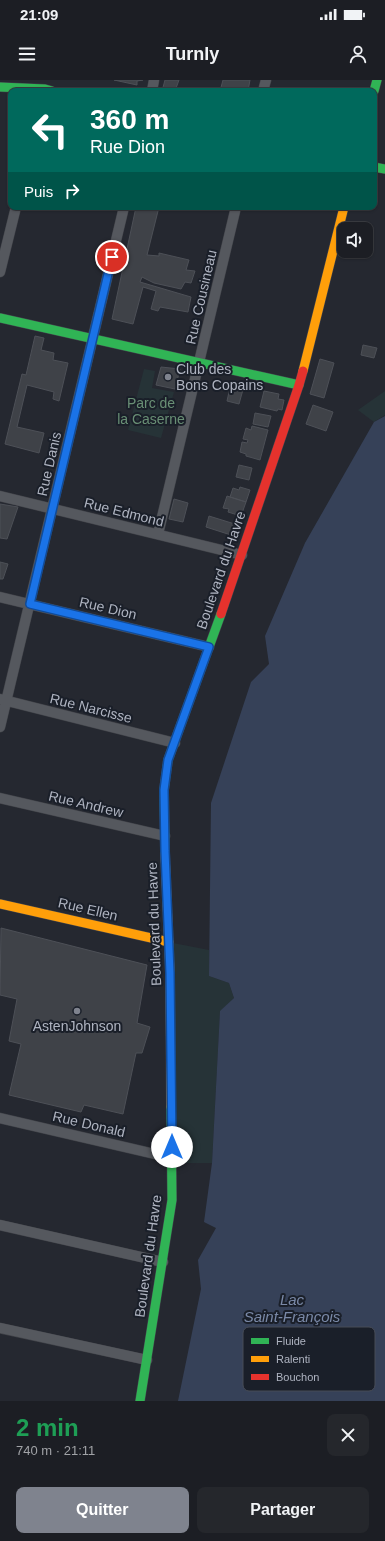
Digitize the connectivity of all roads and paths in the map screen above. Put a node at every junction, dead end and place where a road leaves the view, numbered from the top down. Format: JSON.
{"nodes":[{"id":1,"x":0,"y":87,"type":"edge"},
{"id":2,"x":47,"y":88,"type":"edge"},
{"id":3,"x":15,"y":210,"type":"edge"},
{"id":4,"x":123,"y":210,"type":"edge"},
{"id":5,"x":235,"y":210,"type":"edge"},
{"id":6,"x":343,"y":210,"type":"edge"},
{"id":7,"x":0,"y":272,"type":"edge"},
{"id":8,"x":0,"y":318,"type":"edge"},
{"id":9,"x":93,"y":339,"type":"junction"},
{"id":10,"x":200,"y":363,"type":"junction"},
{"id":11,"x":299,"y":385,"type":"junction"},
{"id":12,"x":0,"y":496,"type":"edge"},
{"id":13,"x":53,"y":509,"type":"junction"},
{"id":14,"x":158,"y":534,"type":"junction"},
{"id":15,"x":242,"y":554,"type":"junction"},
{"id":16,"x":0,"y":597,"type":"edge"},
{"id":17,"x":30,"y":604,"type":"junction"},
{"id":18,"x":209,"y":647,"type":"junction"},
{"id":19,"x":3,"y":700,"type":"edge"},
{"id":20,"x":0,"y":727,"type":"edge"},
{"id":21,"x":174,"y":743,"type":"junction"},
{"id":22,"x":0,"y":798,"type":"edge"},
{"id":23,"x":165,"y":836,"type":"junction"},
{"id":24,"x":0,"y":904,"type":"edge"},
{"id":25,"x":169,"y":942,"type":"junction"},
{"id":26,"x":0,"y":1118,"type":"edge"},
{"id":27,"x":172,"y":1158,"type":"junction"},
{"id":28,"x":0,"y":1225,"type":"edge"},
{"id":29,"x":163,"y":1262,"type":"junction"},
{"id":30,"x":0,"y":1328,"type":"edge"},
{"id":31,"x":147,"y":1360,"type":"junction"},
{"id":32,"x":140,"y":1401,"type":"edge"}],
"edges":[{"from":1,"to":2,"type":"street"},
{"from":3,"to":7,"type":"street"},
{"from":4,"to":9,"type":"street","name":"Rue Danis"},
{"from":5,"to":10,"type":"street","name":"Rue Cousineau"},
{"from":6,"to":11,"type":"street","name":"Boulevard du Havre"},
{"from":8,"to":9,"type":"street"},
{"from":9,"to":10,"type":"street"},
{"from":9,"to":13,"type":"street","name":"Rue Danis"},
{"from":10,"to":11,"type":"street"},
{"from":10,"to":14,"type":"street","name":"Rue Cousineau"},
{"from":11,"to":15,"type":"street","name":"Boulevard du Havre"},
{"from":12,"to":13,"type":"street","name":"Rue Edmond"},
{"from":13,"to":14,"type":"street","name":"Rue Edmond"},
{"from":13,"to":17,"type":"street","name":"Rue Danis"},
{"from":14,"to":15,"type":"street","name":"Rue Edmond"},
{"from":15,"to":18,"type":"street","name":"Boulevard du Havre"},
{"from":16,"to":17,"type":"street","name":"Rue Dion"},
{"from":17,"to":18,"type":"street","name":"Rue Dion"},
{"from":17,"to":19,"type":"street","name":"Rue Danis"},
{"from":18,"to":21,"type":"street","name":"Boulevard du Havre"},
{"from":19,"to":20,"type":"street","name":"Rue Danis"},
{"from":19,"to":21,"type":"street","name":"Rue Narcisse"},
{"from":21,"to":23,"type":"street","name":"Boulevard du Havre"},
{"from":22,"to":23,"type":"street","name":"Rue Andrew"},
{"from":23,"to":25,"type":"street","name":"Boulevard du Havre"},
{"from":24,"to":25,"type":"street","name":"Rue Ellen"},
{"from":25,"to":27,"type":"street","name":"Boulevard du Havre"},
{"from":26,"to":27,"type":"street","name":"Rue Donald"},
{"from":27,"to":29,"type":"street","name":"Boulevard du Havre"},
{"from":28,"to":29,"type":"street"},
{"from":29,"to":31,"type":"street","name":"Boulevard du Havre"},
{"from":30,"to":31,"type":"street"},
{"from":31,"to":32,"type":"street","name":"Boulevard du Havre"}]}
